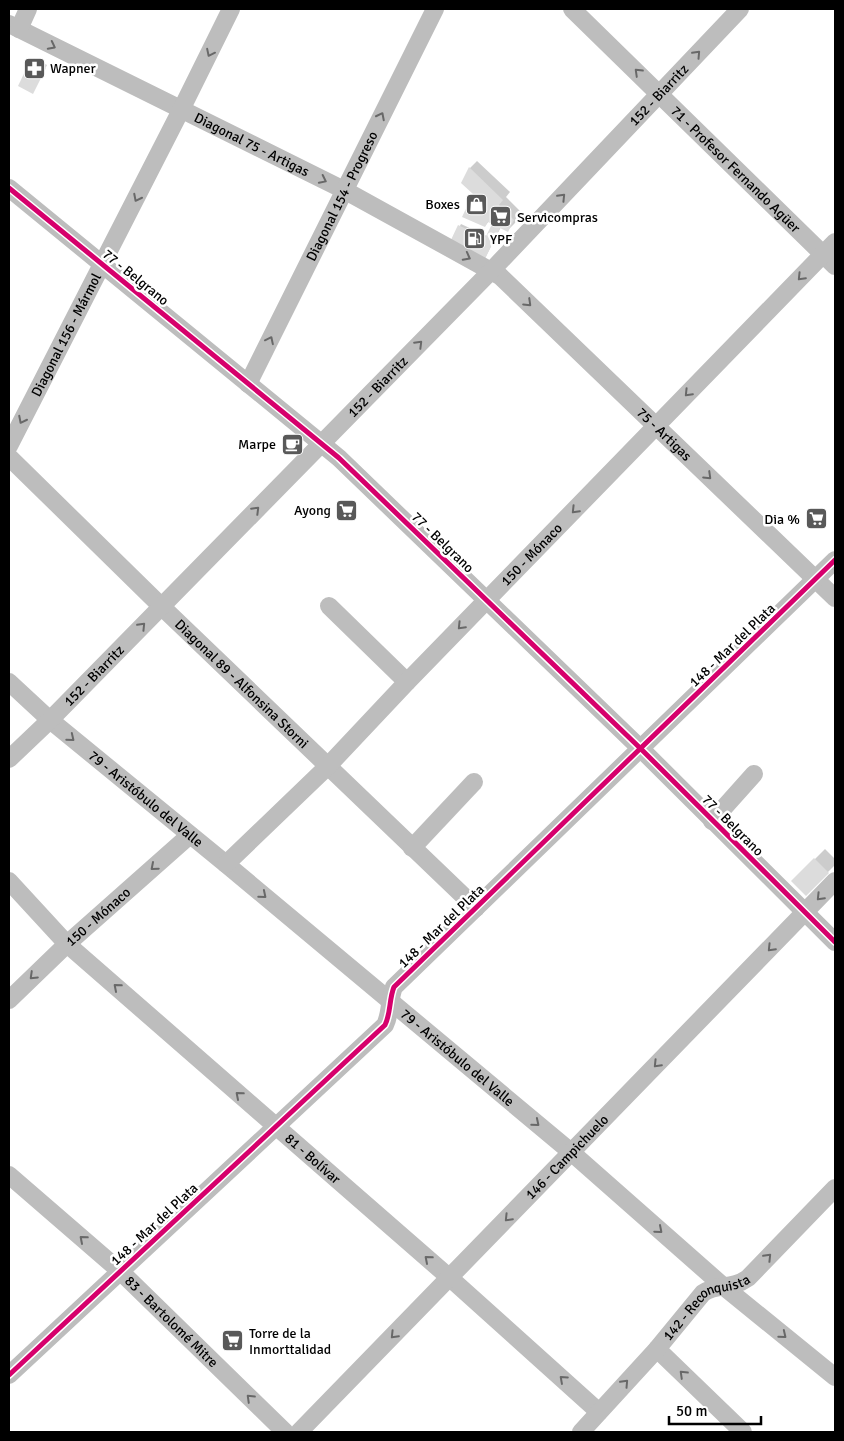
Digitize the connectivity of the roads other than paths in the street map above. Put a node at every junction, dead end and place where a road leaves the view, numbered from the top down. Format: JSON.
{"nodes":[{"id":1,"x":28,"y":9,"type":"edge"},
{"id":2,"x":231,"y":9,"type":"edge"},
{"id":3,"x":435,"y":9,"type":"edge"},
{"id":4,"x":572,"y":9,"type":"edge"},
{"id":5,"x":740,"y":9,"type":"edge"},
{"id":6,"x":14,"y":26,"type":"edge"},
{"id":7,"x":660,"y":94,"type":"junction"},
{"id":8,"x":181,"y":110,"type":"junction"},
{"id":9,"x":9,"y":188,"type":"edge"},
{"id":10,"x":344,"y":190,"type":"junction"},
{"id":11,"x":831,"y":254,"type":"edge"},
{"id":12,"x":103,"y":264,"type":"junction"},
{"id":13,"x":492,"y":270,"type":"junction"},
{"id":14,"x":248,"y":384,"type":"junction"},
{"id":15,"x":656,"y":426,"type":"junction"},
{"id":16,"x":322,"y":443,"type":"junction"},
{"id":17,"x":9,"y":446,"type":"edge"},
{"id":18,"x":9,"y":457,"type":"edge"},
{"id":19,"x":835,"y":560,"type":"edge"},
{"id":20,"x":816,"y":579,"type":"junction"},
{"id":21,"x":835,"y":598,"type":"edge"},
{"id":22,"x":487,"y":600,"type":"junction"},
{"id":23,"x":161,"y":606,"type":"junction"},
{"id":24,"x":328,"y":606,"type":"dead end"},
{"id":25,"x":9,"y":682,"type":"edge"},
{"id":26,"x":407,"y":682,"type":"junction"},
{"id":27,"x":50,"y":720,"type":"junction"},
{"id":28,"x":640,"y":748,"type":"junction"},
{"id":29,"x":9,"y":759,"type":"edge"},
{"id":30,"x":327,"y":767,"type":"junction"},
{"id":31,"x":754,"y":774,"type":"dead end"},
{"id":32,"x":474,"y":782,"type":"dead end"},
{"id":33,"x":712,"y":821,"type":"junction"},
{"id":34,"x":190,"y":835,"type":"junction"},
{"id":35,"x":412,"y":848,"type":"junction"},
{"id":36,"x":226,"y":864,"type":"junction"},
{"id":37,"x":9,"y":881,"type":"edge"},
{"id":38,"x":835,"y":881,"type":"edge"},
{"id":39,"x":476,"y":908,"type":"junction"},
{"id":40,"x":805,"y":913,"type":"junction"},
{"id":41,"x":835,"y":942,"type":"edge"},
{"id":42,"x":66,"y":944,"type":"junction"},
{"id":43,"x":9,"y":1000,"type":"edge"},
{"id":44,"x":391,"y":1003,"type":"junction"},
{"id":45,"x":275,"y":1127,"type":"junction"},
{"id":46,"x":571,"y":1152,"type":"junction"},
{"id":47,"x":9,"y":1175,"type":"edge"},
{"id":48,"x":835,"y":1188,"type":"edge"},
{"id":49,"x":120,"y":1271,"type":"junction"},
{"id":50,"x":450,"y":1278,"type":"junction"},
{"id":51,"x":723,"y":1286,"type":"junction"},
{"id":52,"x":657,"y":1349,"type":"junction"},
{"id":53,"x":9,"y":1374,"type":"edge"},
{"id":54,"x":835,"y":1377,"type":"edge"},
{"id":55,"x":599,"y":1412,"type":"junction"},
{"id":56,"x":285,"y":1432,"type":"edge"},
{"id":57,"x":299,"y":1432,"type":"edge"},
{"id":58,"x":580,"y":1432,"type":"edge"},
{"id":59,"x":743,"y":1432,"type":"edge"}],
"edges":[{"from":1,"to":6,"type":"street"},
{"from":2,"to":8,"type":"street","name":"Diagonal 156 - Mármol","one_way":true},
{"from":10,"to":3,"type":"street","name":"Diagonal 154 - Progreso","one_way":true},
{"from":7,"to":4,"type":"street","name":"71 - Profesor Fernando Agüer","one_way":true},
{"from":7,"to":5,"type":"street","name":"152 - Biarritz","one_way":true},
{"from":6,"to":8,"type":"street","name":"Diagonal 75 - Artigas","one_way":true},
{"from":7,"to":11,"type":"street","name":"71 - Profesor Fernando Agüer"},
{"from":13,"to":7,"type":"street","name":"152 - Biarritz","one_way":true},
{"from":8,"to":10,"type":"street","name":"Diagonal 75 - Artigas","one_way":true},
{"from":8,"to":12,"type":"street","name":"Diagonal 156 - Mármol","one_way":true},
{"from":9,"to":12,"type":"street","name":"77 - Belgrano"},
{"from":10,"to":13,"type":"street","name":"Diagonal 75 - Artigas","one_way":true},
{"from":14,"to":10,"type":"street","name":"Diagonal 154 - Progreso","one_way":true},
{"from":11,"to":15,"type":"street","name":"150 - Mónaco","one_way":true},
{"from":12,"to":14,"type":"street","name":"77 - Belgrano"},
{"from":12,"to":17,"type":"street","name":"Diagonal 156 - Mármol","one_way":true},
{"from":13,"to":15,"type":"street","name":"75 - Artigas","one_way":true},
{"from":16,"to":13,"type":"street","name":"152 - Biarritz","one_way":true},
{"from":14,"to":16,"type":"street","name":"77 - Belgrano"},
{"from":15,"to":20,"type":"street","name":"75 - Artigas","one_way":true},
{"from":15,"to":22,"type":"street","name":"150 - Mónaco","one_way":true},
{"from":16,"to":22,"type":"street","name":"77 - Belgrano"},
{"from":23,"to":16,"type":"street","name":"152 - Biarritz","one_way":true},
{"from":18,"to":23,"type":"street","name":"Diagonal 89 - Alfonsina Storni"},
{"from":19,"to":20,"type":"street","name":"148 - Mar del Plata"},
{"from":20,"to":21,"type":"street","name":"75 - Artigas"},
{"from":20,"to":28,"type":"street","name":"148 - Mar del Plata"},
{"from":22,"to":26,"type":"street","name":"150 - Mónaco","one_way":true},
{"from":22,"to":28,"type":"street","name":"77 - Belgrano"},
{"from":27,"to":23,"type":"street","name":"152 - Biarritz","one_way":true},
{"from":23,"to":30,"type":"street","name":"Diagonal 89 - Alfonsina Storni"},
{"from":24,"to":26,"type":"street"},
{"from":25,"to":27,"type":"street","name":"79 - Aristóbulo del Valle"},
{"from":26,"to":30,"type":"street","name":"150 - Mónaco"},
{"from":27,"to":29,"type":"street","name":"152 - Biarritz"},
{"from":27,"to":34,"type":"street","name":"79 - Aristóbulo del Valle","one_way":true},
{"from":28,"to":33,"type":"street","name":"77 - Belgrano"},
{"from":28,"to":39,"type":"street","name":"148 - Mar del Plata"},
{"from":30,"to":35,"type":"street","name":"Diagonal 89 - Alfonsina Storni"},
{"from":30,"to":36,"type":"street","name":"150 - Mónaco"},
{"from":31,"to":33,"type":"street"},
{"from":32,"to":35,"type":"street"},
{"from":33,"to":40,"type":"street","name":"77 - Belgrano"},
{"from":34,"to":36,"type":"street","name":"79 - Aristóbulo del Valle"},
{"from":34,"to":42,"type":"street","name":"150 - Mónaco","one_way":true},
{"from":35,"to":39,"type":"street","name":"Diagonal 89 - Alfonsina Storni"},
{"from":36,"to":44,"type":"street","name":"79 - Aristóbulo del Valle","one_way":true},
{"from":37,"to":42,"type":"street","name":"81 - Bolívar"},
{"from":38,"to":40,"type":"street","name":"146 - Campichuelo","one_way":true},
{"from":39,"to":44,"type":"street","name":"148 - Mar del Plata"},
{"from":40,"to":41,"type":"street","name":"77 - Belgrano"},
{"from":40,"to":46,"type":"street","name":"146 - Campichuelo","one_way":true},
{"from":42,"to":43,"type":"street","name":"150 - Mónaco","one_way":true},
{"from":45,"to":42,"type":"street","name":"81 - Bolívar","one_way":true},
{"from":44,"to":45,"type":"street","name":"148 - Mar del Plata"},
{"from":44,"to":46,"type":"street","name":"79 - Aristóbulo del Valle","one_way":true},
{"from":45,"to":49,"type":"street","name":"148 - Mar del Plata"},
{"from":50,"to":45,"type":"street","name":"81 - Bolívar","one_way":true},
{"from":46,"to":50,"type":"street","name":"146 - Campichuelo","one_way":true},
{"from":46,"to":51,"type":"street","name":"79 - Aristóbulo del Valle","one_way":true},
{"from":49,"to":47,"type":"street","name":"83 - Bartolomé Mitre","one_way":true},
{"from":51,"to":48,"type":"street","name":"142 - Reconquista","one_way":true},
{"from":49,"to":53,"type":"street","name":"148 - Mar del Plata"},
{"from":56,"to":49,"type":"street","name":"83 - Bartolomé Mitre","one_way":true},
{"from":55,"to":50,"type":"street","name":"81 - Bolívar","one_way":true},
{"from":50,"to":57,"type":"street","name":"146 - Campichuelo","one_way":true},
{"from":51,"to":52,"type":"street","name":"142 - Reconquista"},
{"from":51,"to":54,"type":"street","name":"79 - Aristóbulo del Valle","one_way":true},
{"from":55,"to":52,"type":"street","name":"142 - Reconquista","one_way":true},
{"from":59,"to":52,"type":"street","one_way":true},
{"from":55,"to":58,"type":"street","name":"142 - Reconquista"}]}
